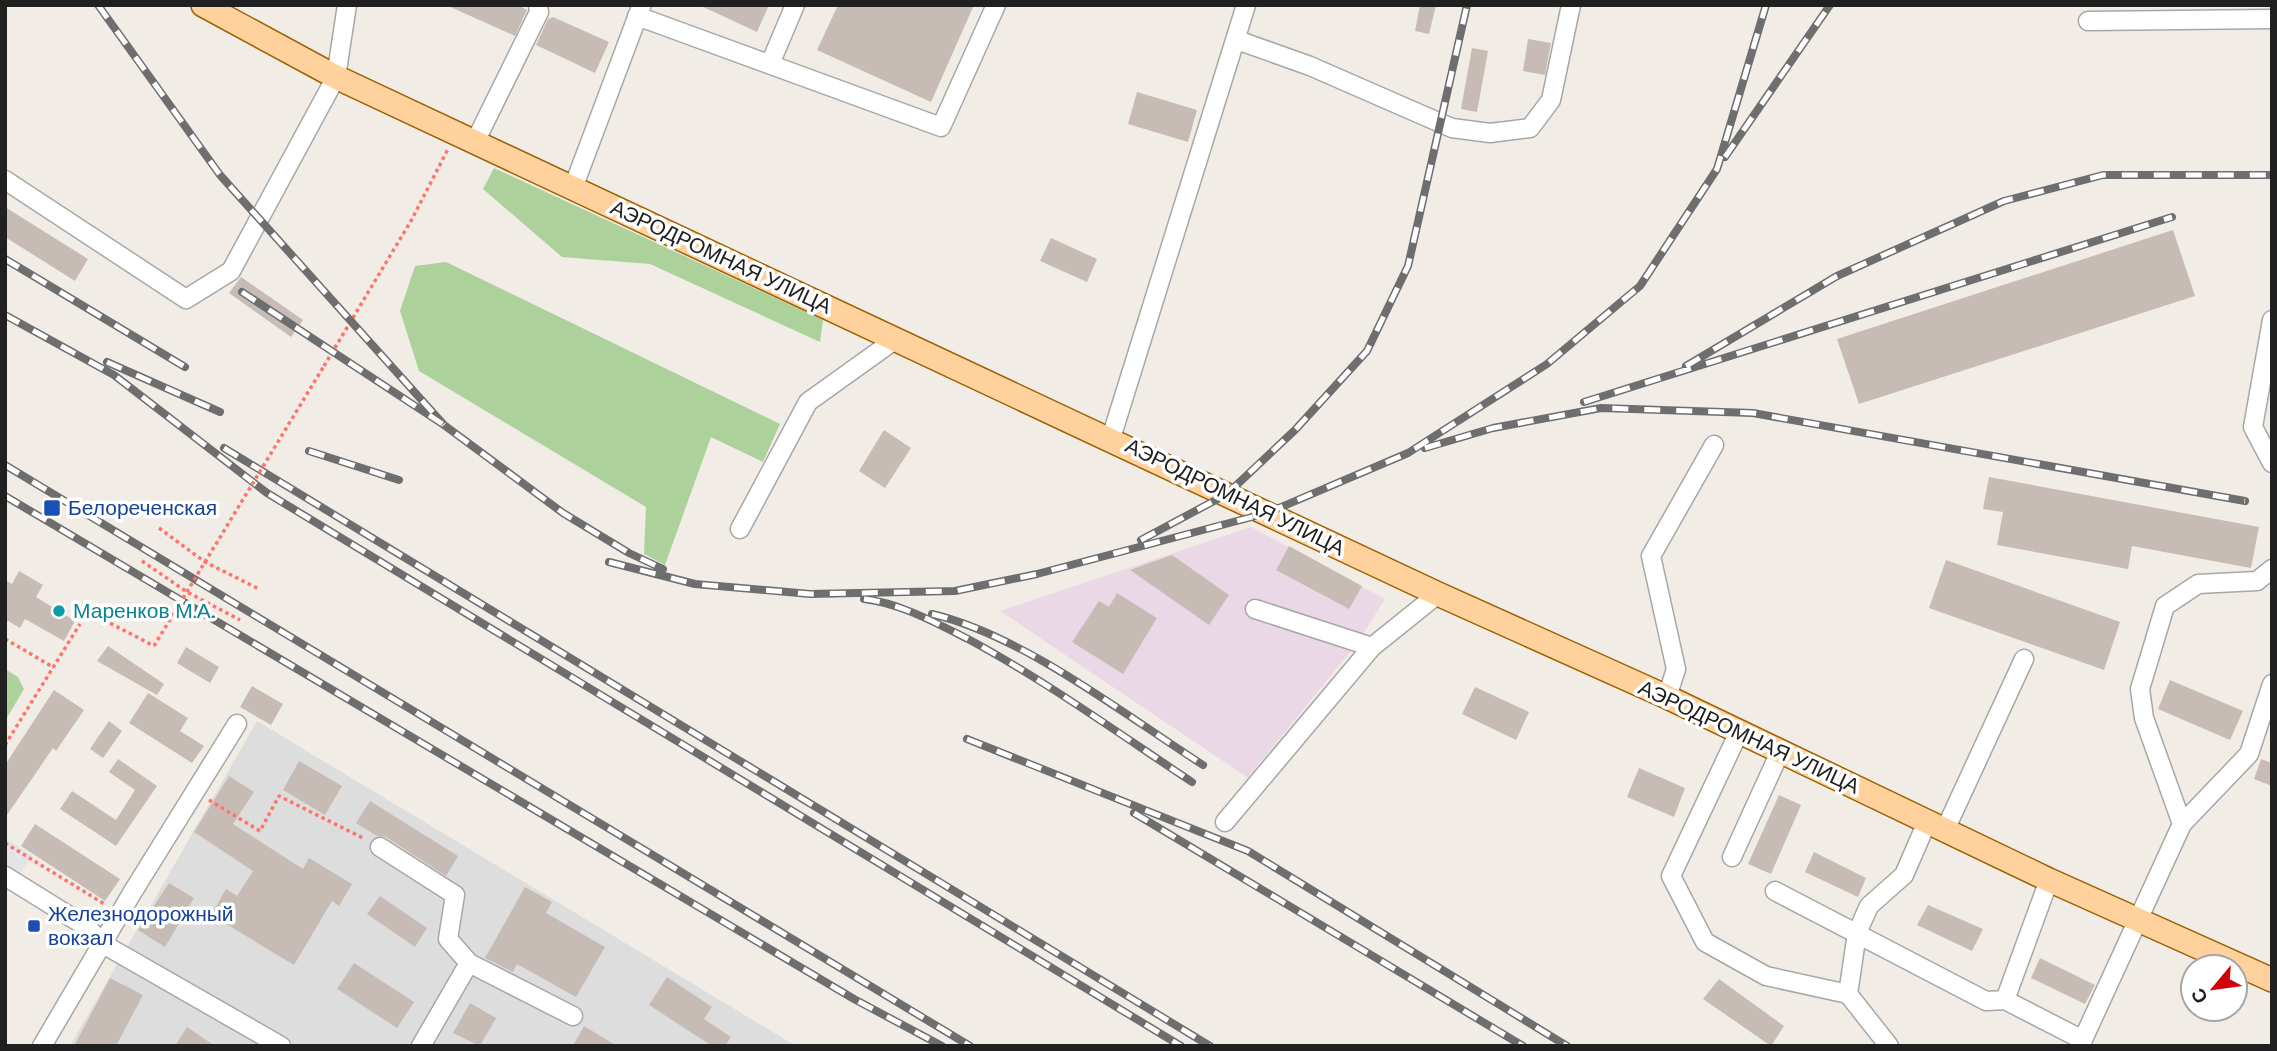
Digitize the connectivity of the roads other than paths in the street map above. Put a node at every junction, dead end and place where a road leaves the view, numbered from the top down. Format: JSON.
{"nodes":[{"id":1,"x":203,"y":5,"type":"edge"},
{"id":2,"x":347,"y":5,"type":"edge"},
{"id":3,"x":538,"y":5,"type":"edge"},
{"id":4,"x":795,"y":5,"type":"edge"},
{"id":5,"x":996,"y":5,"type":"edge"},
{"id":6,"x":1246,"y":5,"type":"edge"},
{"id":7,"x":1571,"y":5,"type":"edge"},
{"id":8,"x":639,"y":10,"type":"edge"},
{"id":9,"x":2272,"y":19,"type":"edge"},
{"id":10,"x":2088,"y":21,"type":"dead end"},
{"id":11,"x":1237,"y":40,"type":"junction"},
{"id":12,"x":770,"y":64,"type":"junction"},
{"id":13,"x":336,"y":77,"type":"junction"},
{"id":14,"x":465,"y":137,"type":"junction"},
{"id":15,"x":5,"y":180,"type":"edge"},
{"id":16,"x":573,"y":188,"type":"junction"},
{"id":17,"x":2272,"y":320,"type":"edge"},
{"id":18,"x":896,"y":339,"type":"junction"},
{"id":19,"x":1111,"y":438,"type":"junction"},
{"id":20,"x":1714,"y":445,"type":"dead end"},
{"id":21,"x":2272,"y":463,"type":"edge"},
{"id":22,"x":740,"y":529,"type":"dead end"},
{"id":23,"x":2272,"y":569,"type":"edge"},
{"id":24,"x":1438,"y":594,"type":"junction"},
{"id":25,"x":1255,"y":609,"type":"dead end"},
{"id":26,"x":1372,"y":647,"type":"junction"},
{"id":27,"x":2024,"y":659,"type":"dead end"},
{"id":28,"x":2272,"y":684,"type":"edge"},
{"id":29,"x":1667,"y":697,"type":"junction"},
{"id":30,"x":237,"y":724,"type":"dead end"},
{"id":31,"x":1738,"y":734,"type":"junction"},
{"id":32,"x":1780,"y":752,"type":"junction"},
{"id":33,"x":1225,"y":822,"type":"dead end"},
{"id":34,"x":2182,"y":824,"type":"junction"},
{"id":35,"x":1936,"y":826,"type":"junction"},
{"id":36,"x":380,"y":847,"type":"road end"},
{"id":37,"x":1731,"y":857,"type":"dead end"},
{"id":38,"x":5,"y":876,"type":"edge"},
{"id":39,"x":2049,"y":880,"type":"junction"},
{"id":40,"x":1775,"y":891,"type":"dead end"},
{"id":41,"x":2136,"y":920,"type":"junction"},
{"id":42,"x":1857,"y":933,"type":"junction"},
{"id":43,"x":103,"y":944,"type":"junction"},
{"id":44,"x":469,"y":963,"type":"junction"},
{"id":45,"x":2272,"y":980,"type":"edge"},
{"id":46,"x":1848,"y":994,"type":"junction"},
{"id":47,"x":2005,"y":1000,"type":"junction"},
{"id":48,"x":573,"y":1016,"type":"dead end"},
{"id":49,"x":2081,"y":1042,"type":"edge"},
{"id":50,"x":42,"y":1046,"type":"edge"},
{"id":51,"x":281,"y":1046,"type":"edge"},
{"id":52,"x":421,"y":1046,"type":"edge"},
{"id":53,"x":1889,"y":1046,"type":"edge"}],
"edges":[{"from":1,"to":13,"type":"main road","name":"АЭРОДРОМНАЯ УЛИЦА"},
{"from":2,"to":13,"type":"street"},
{"from":3,"to":14,"type":"street"},
{"from":4,"to":12,"type":"street"},
{"from":5,"to":12,"type":"street"},
{"from":6,"to":11,"type":"street"},
{"from":7,"to":11,"type":"street"},
{"from":8,"to":12,"type":"street"},
{"from":8,"to":16,"type":"street"},
{"from":9,"to":10,"type":"street"},
{"from":11,"to":19,"type":"street"},
{"from":13,"to":14,"type":"main road","name":"АЭРОДРОМНАЯ УЛИЦА"},
{"from":13,"to":15,"type":"street"},
{"from":14,"to":16,"type":"main road","name":"АЭРОДРОМНАЯ УЛИЦА"},
{"from":16,"to":18,"type":"main road","name":"АЭРОДРОМНАЯ УЛИЦА"},
{"from":17,"to":21,"type":"street"},
{"from":18,"to":19,"type":"main road","name":"АЭРОДРОМНАЯ УЛИЦА"},
{"from":18,"to":22,"type":"street"},
{"from":19,"to":24,"type":"main road","name":"АЭРОДРОМНАЯ УЛИЦА"},
{"from":20,"to":29,"type":"street"},
{"from":23,"to":34,"type":"street"},
{"from":24,"to":26,"type":"street"},
{"from":24,"to":29,"type":"main road","name":"АЭРОДРОМНАЯ УЛИЦА"},
{"from":25,"to":26,"type":"street"},
{"from":26,"to":33,"type":"street"},
{"from":27,"to":35,"type":"street"},
{"from":28,"to":34,"type":"street"},
{"from":29,"to":31,"type":"main road","name":"АЭРОДРОМНАЯ УЛИЦА"},
{"from":30,"to":43,"type":"street"},
{"from":31,"to":32,"type":"main road","name":"АЭРОДРОМНАЯ УЛИЦА"},
{"from":31,"to":46,"type":"street"},
{"from":32,"to":35,"type":"main road","name":"АЭРОДРОМНАЯ УЛИЦА"},
{"from":32,"to":37,"type":"street"},
{"from":34,"to":41,"type":"street"},
{"from":35,"to":39,"type":"main road","name":"АЭРОДРОМНАЯ УЛИЦА"},
{"from":35,"to":42,"type":"street"},
{"from":36,"to":44,"type":"street"},
{"from":38,"to":43,"type":"street"},
{"from":39,"to":41,"type":"main road","name":"АЭРОДРОМНАЯ УЛИЦА"},
{"from":39,"to":47,"type":"street"},
{"from":40,"to":42,"type":"street"},
{"from":41,"to":45,"type":"main road","name":"АЭРОДРОМНАЯ УЛИЦА"},
{"from":41,"to":49,"type":"street"},
{"from":42,"to":46,"type":"street"},
{"from":42,"to":47,"type":"street"},
{"from":43,"to":50,"type":"street"},
{"from":43,"to":51,"type":"street"},
{"from":44,"to":48,"type":"street"},
{"from":44,"to":52,"type":"street"},
{"from":46,"to":53,"type":"street"},
{"from":47,"to":49,"type":"street"}]}
